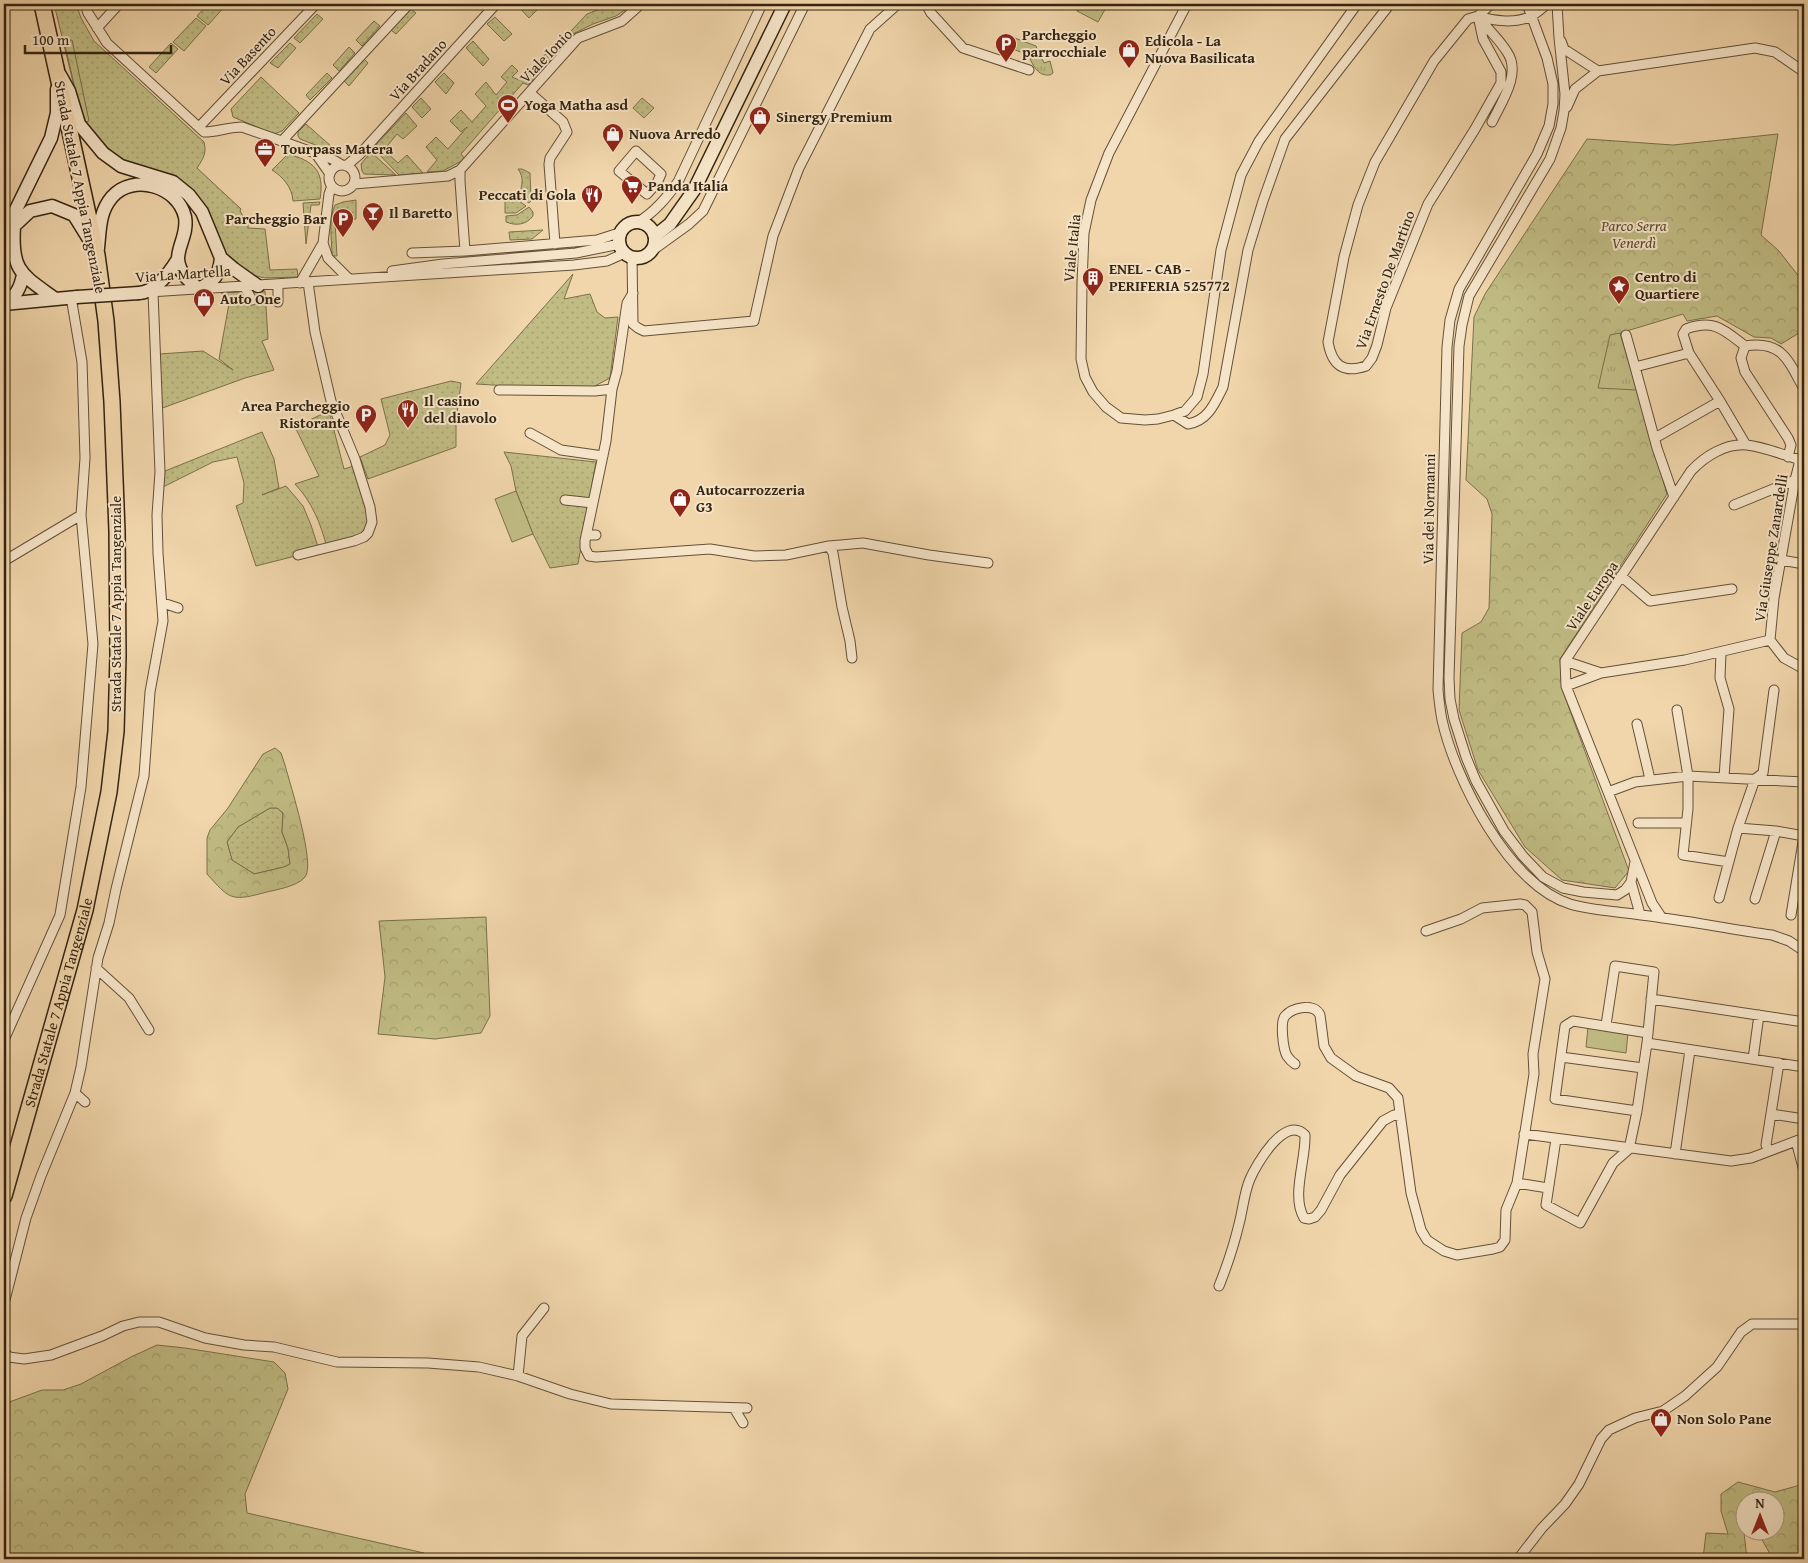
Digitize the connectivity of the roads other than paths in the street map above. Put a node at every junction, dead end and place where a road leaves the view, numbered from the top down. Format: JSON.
{"nodes":[{"id":1,"x":42,"y":4,"type":"edge"},
{"id":2,"x":85,"y":4,"type":"edge"},
{"id":3,"x":119,"y":4,"type":"edge"},
{"id":4,"x":316,"y":4,"type":"edge"},
{"id":5,"x":409,"y":4,"type":"edge"},
{"id":6,"x":496,"y":4,"type":"edge"},
{"id":7,"x":641,"y":4,"type":"edge"},
{"id":8,"x":762,"y":4,"type":"edge"},
{"id":9,"x":785,"y":4,"type":"edge"},
{"id":10,"x":805,"y":4,"type":"edge"},
{"id":11,"x":887,"y":4,"type":"edge"},
{"id":12,"x":898,"y":4,"type":"edge"},
{"id":13,"x":926,"y":4,"type":"edge"},
{"id":14,"x":1187,"y":4,"type":"edge"},
{"id":15,"x":1358,"y":4,"type":"edge"},
{"id":16,"x":1390,"y":4,"type":"edge"},
{"id":17,"x":1491,"y":4,"type":"edge"},
{"id":18,"x":1527,"y":4,"type":"edge"},
{"id":19,"x":1547,"y":4,"type":"edge"},
{"id":20,"x":1558,"y":4,"type":"edge"},
{"id":21,"x":1478,"y":16,"type":"junction"},
{"id":22,"x":1530,"y":16,"type":"junction"},
{"id":23,"x":881,"y":18,"type":"junction"},
{"id":24,"x":97,"y":28,"type":"junction"},
{"id":25,"x":1559,"y":38,"type":"junction"},
{"id":26,"x":56,"y":69,"type":"junction"},
{"id":27,"x":1029,"y":70,"type":"dead end"},
{"id":28,"x":1598,"y":71,"type":"junction"},
{"id":29,"x":1804,"y":72,"type":"edge"},
{"id":30,"x":530,"y":93,"type":"junction"},
{"id":31,"x":1564,"y":111,"type":"junction"},
{"id":32,"x":1492,"y":122,"type":"dead end"},
{"id":33,"x":199,"y":127,"type":"junction"},
{"id":34,"x":282,"y":141,"type":"junction"},
{"id":35,"x":316,"y":154,"type":"junction"},
{"id":36,"x":460,"y":170,"type":"junction"},
{"id":37,"x":350,"y":172,"type":"junction"},
{"id":38,"x":330,"y":174,"type":"junction"},
{"id":39,"x":657,"y":183,"type":"joint"},
{"id":40,"x":332,"y":186,"type":"junction"},
{"id":41,"x":344,"y":191,"type":"junction"},
{"id":42,"x":329,"y":203,"type":"junction"},
{"id":43,"x":680,"y":210,"type":"junction"},
{"id":44,"x":638,"y":222,"type":"junction"},
{"id":45,"x":689,"y":224,"type":"junction"},
{"id":46,"x":4,"y":234,"type":"edge"},
{"id":47,"x":659,"y":237,"type":"junction"},
{"id":48,"x":323,"y":243,"type":"junction"},
{"id":49,"x":555,"y":244,"type":"junction"},
{"id":50,"x":625,"y":246,"type":"junction"},
{"id":51,"x":466,"y":250,"type":"junction"},
{"id":52,"x":412,"y":253,"type":"dead end"},
{"id":53,"x":97,"y":255,"type":"junction"},
{"id":54,"x":221,"y":258,"type":"junction"},
{"id":55,"x":178,"y":259,"type":"junction"},
{"id":56,"x":23,"y":276,"type":"junction"},
{"id":57,"x":365,"y":278,"type":"junction"},
{"id":58,"x":349,"y":279,"type":"junction"},
{"id":59,"x":304,"y":283,"type":"junction"},
{"id":60,"x":278,"y":284,"type":"junction"},
{"id":61,"x":244,"y":286,"type":"junction"},
{"id":62,"x":258,"y":286,"type":"junction"},
{"id":63,"x":199,"y":289,"type":"junction"},
{"id":64,"x":146,"y":293,"type":"junction"},
{"id":65,"x":633,"y":293,"type":"junction"},
{"id":66,"x":74,"y":297,"type":"junction"},
{"id":67,"x":54,"y":298,"type":"junction"},
{"id":68,"x":252,"y":300,"type":"dead end"},
{"id":69,"x":278,"y":302,"type":"dead end"},
{"id":70,"x":4,"y":304,"type":"edge"},
{"id":71,"x":625,"y":317,"type":"junction"},
{"id":72,"x":616,"y":323,"type":"dead end"},
{"id":73,"x":1626,"y":335,"type":"dead end"},
{"id":74,"x":1745,"y":346,"type":"junction"},
{"id":75,"x":1689,"y":353,"type":"junction"},
{"id":76,"x":1635,"y":368,"type":"junction"},
{"id":77,"x":612,"y":389,"type":"junction"},
{"id":78,"x":1804,"y":389,"type":"edge"},
{"id":79,"x":498,"y":390,"type":"dead end"},
{"id":80,"x":1720,"y":401,"type":"junction"},
{"id":81,"x":1174,"y":415,"type":"junction"},
{"id":82,"x":530,"y":433,"type":"dead end"},
{"id":83,"x":1655,"y":438,"type":"junction"},
{"id":84,"x":1746,"y":445,"type":"junction"},
{"id":85,"x":603,"y":456,"type":"junction"},
{"id":86,"x":1788,"y":456,"type":"junction"},
{"id":87,"x":1802,"y":461,"type":"edge"},
{"id":88,"x":1795,"y":480,"type":"junction"},
{"id":89,"x":1674,"y":497,"type":"junction"},
{"id":90,"x":565,"y":500,"type":"dead end"},
{"id":91,"x":593,"y":503,"type":"junction"},
{"id":92,"x":1734,"y":505,"type":"dead end"},
{"id":93,"x":81,"y":514,"type":"junction"},
{"id":94,"x":586,"y":535,"type":"junction"},
{"id":95,"x":596,"y":535,"type":"dead end"},
{"id":96,"x":829,"y":546,"type":"junction"},
{"id":97,"x":298,"y":555,"type":"dead end"},
{"id":98,"x":1781,"y":560,"type":"junction"},
{"id":99,"x":4,"y":561,"type":"edge"},
{"id":100,"x":988,"y":563,"type":"dead end"},
{"id":101,"x":1804,"y":564,"type":"edge"},
{"id":102,"x":1621,"y":576,"type":"junction"},
{"id":103,"x":1732,"y":589,"type":"dead end"},
{"id":104,"x":163,"y":603,"type":"junction"},
{"id":105,"x":178,"y":608,"type":"dead end"},
{"id":106,"x":1770,"y":640,"type":"junction"},
{"id":107,"x":1721,"y":653,"type":"junction"},
{"id":108,"x":852,"y":658,"type":"dead end"},
{"id":109,"x":1565,"y":661,"type":"junction"},
{"id":110,"x":1804,"y":669,"type":"edge"},
{"id":111,"x":1601,"y":673,"type":"junction"},
{"id":112,"x":1566,"y":686,"type":"junction"},
{"id":113,"x":1774,"y":690,"type":"dead end"},
{"id":114,"x":1677,"y":710,"type":"dead end"},
{"id":115,"x":1637,"y":724,"type":"dead end"},
{"id":116,"x":1688,"y":776,"type":"junction"},
{"id":117,"x":1724,"y":777,"type":"junction"},
{"id":118,"x":1650,"y":779,"type":"junction"},
{"id":119,"x":1755,"y":779,"type":"junction"},
{"id":120,"x":1804,"y":782,"type":"edge"},
{"id":121,"x":1608,"y":792,"type":"junction"},
{"id":122,"x":1638,"y":823,"type":"dead end"},
{"id":123,"x":1686,"y":823,"type":"junction"},
{"id":124,"x":1738,"y":828,"type":"junction"},
{"id":125,"x":1776,"y":830,"type":"junction"},
{"id":126,"x":1804,"y":836,"type":"edge"},
{"id":127,"x":1635,"y":862,"type":"junction"},
{"id":128,"x":1729,"y":862,"type":"junction"},
{"id":129,"x":1631,"y":882,"type":"junction"},
{"id":130,"x":1719,"y":898,"type":"dead end"},
{"id":131,"x":1755,"y":899,"type":"dead end"},
{"id":132,"x":1640,"y":914,"type":"junction"},
{"id":133,"x":1791,"y":915,"type":"dead end"},
{"id":134,"x":1662,"y":918,"type":"junction"},
{"id":135,"x":1426,"y":931,"type":"dead end"},
{"id":136,"x":1804,"y":951,"type":"edge"},
{"id":137,"x":96,"y":968,"type":"junction"},
{"id":138,"x":1651,"y":999,"type":"junction"},
{"id":139,"x":1759,"y":1015,"type":"junction"},
{"id":140,"x":1804,"y":1022,"type":"edge"},
{"id":141,"x":1606,"y":1025,"type":"junction"},
{"id":142,"x":149,"y":1030,"type":"dead end"},
{"id":143,"x":1648,"y":1033,"type":"junction"},
{"id":144,"x":4,"y":1040,"type":"edge"},
{"id":145,"x":1647,"y":1043,"type":"junction"},
{"id":146,"x":1690,"y":1050,"type":"junction"},
{"id":147,"x":1561,"y":1057,"type":"junction"},
{"id":148,"x":1753,"y":1059,"type":"junction"},
{"id":149,"x":1779,"y":1063,"type":"junction"},
{"id":150,"x":1295,"y":1064,"type":"dead end"},
{"id":151,"x":1804,"y":1067,"type":"edge"},
{"id":152,"x":1644,"y":1068,"type":"junction"},
{"id":153,"x":74,"y":1093,"type":"junction"},
{"id":154,"x":84,"y":1102,"type":"dead end"},
{"id":155,"x":1637,"y":1111,"type":"junction"},
{"id":156,"x":1771,"y":1114,"type":"junction"},
{"id":157,"x":1400,"y":1116,"type":"junction"},
{"id":158,"x":1804,"y":1119,"type":"edge"},
{"id":159,"x":1524,"y":1134,"type":"junction"},
{"id":160,"x":1556,"y":1139,"type":"junction"},
{"id":161,"x":1800,"y":1139,"type":"edge"},
{"id":162,"x":1629,"y":1149,"type":"junction"},
{"id":163,"x":1769,"y":1151,"type":"junction"},
{"id":164,"x":1675,"y":1154,"type":"junction"},
{"id":165,"x":1804,"y":1171,"type":"edge"},
{"id":166,"x":1517,"y":1183,"type":"junction"},
{"id":167,"x":1548,"y":1188,"type":"junction"},
{"id":168,"x":4,"y":1196,"type":"edge"},
{"id":169,"x":1219,"y":1286,"type":"dead end"},
{"id":170,"x":4,"y":1304,"type":"edge"},
{"id":171,"x":544,"y":1308,"type":"dead end"},
{"id":172,"x":1804,"y":1324,"type":"edge"},
{"id":173,"x":4,"y":1352,"type":"edge"},
{"id":174,"x":518,"y":1376,"type":"junction"},
{"id":175,"x":734,"y":1408,"type":"junction"},
{"id":176,"x":747,"y":1408,"type":"dead end"},
{"id":177,"x":744,"y":1423,"type":"dead end"},
{"id":178,"x":1518,"y":1559,"type":"edge"}],
"edges":[{"from":1,"to":26,"type":"highway","name":"Strada Statale 7 Appia Tangenziale"},
{"from":2,"to":24,"type":"street"},
{"from":3,"to":24,"type":"street"},
{"from":4,"to":33,"type":"street","name":"Via Basento"},
{"from":5,"to":34,"type":"street"},
{"from":6,"to":37,"type":"street","name":"Via Bradano"},
{"from":7,"to":30,"type":"street","name":"Viale Ionio"},
{"from":8,"to":44,"type":"street"},
{"from":9,"to":43,"type":"street"},
{"from":10,"to":45,"type":"street"},
{"from":11,"to":23,"type":"street"},
{"from":12,"to":23,"type":"street"},
{"from":13,"to":27,"type":"street"},
{"from":14,"to":81,"type":"street","name":"Viale Italia"},
{"from":15,"to":81,"type":"street","name":"Viale Italia"},
{"from":16,"to":81,"type":"street"},
{"from":17,"to":21,"type":"street"},
{"from":18,"to":22,"type":"street","name":"Via dei Normanni"},
{"from":19,"to":22,"type":"street"},
{"from":20,"to":25,"type":"street","name":"Via dei Normanni"},
{"from":21,"to":21,"type":"street","name":"Via Ernesto De Martino"},
{"from":21,"to":22,"type":"street"},
{"from":21,"to":32,"type":"street"},
{"from":22,"to":132,"type":"street","name":"Via dei Normanni"},
{"from":23,"to":65,"type":"street"},
{"from":24,"to":33,"type":"street"},
{"from":25,"to":28,"type":"street"},
{"from":25,"to":31,"type":"street","name":"Via dei Normanni"},
{"from":26,"to":46,"type":"street"},
{"from":26,"to":53,"type":"highway","name":"Strada Statale 7 Appia Tangenziale"},
{"from":26,"to":54,"type":"street"},
{"from":28,"to":29,"type":"street"},
{"from":28,"to":31,"type":"street"},
{"from":30,"to":36,"type":"street","name":"Viale Ionio"},
{"from":30,"to":49,"type":"street"},
{"from":31,"to":129,"type":"street","name":"Via dei Normanni"},
{"from":33,"to":34,"type":"street"},
{"from":34,"to":35,"type":"street"},
{"from":35,"to":37,"type":"street"},
{"from":35,"to":38,"type":"street"},
{"from":36,"to":37,"type":"street"},
{"from":36,"to":51,"type":"street"},
{"from":37,"to":38,"type":"street"},
{"from":37,"to":41,"type":"street"},
{"from":38,"to":40,"type":"street"},
{"from":39,"to":39,"type":"street"},
{"from":40,"to":41,"type":"street"},
{"from":40,"to":42,"type":"street"},
{"from":41,"to":42,"type":"street"},
{"from":42,"to":48,"type":"street"},
{"from":43,"to":45,"type":"street"},
{"from":43,"to":47,"type":"street"},
{"from":44,"to":47,"type":"street"},
{"from":44,"to":50,"type":"street"},
{"from":45,"to":47,"type":"street"},
{"from":47,"to":50,"type":"street"},
{"from":48,"to":58,"type":"street"},
{"from":48,"to":59,"type":"street"},
{"from":49,"to":50,"type":"street"},
{"from":49,"to":51,"type":"street"},
{"from":50,"to":57,"type":"street","name":"Via La Martella"},
{"from":50,"to":57,"type":"street","name":"Via La Martella"},
{"from":50,"to":65,"type":"street"},
{"from":51,"to":52,"type":"street"},
{"from":53,"to":55,"type":"street"},
{"from":53,"to":56,"type":"street"},
{"from":53,"to":168,"type":"highway","name":"Strada Statale 7 Appia Tangenziale"},
{"from":54,"to":62,"type":"street"},
{"from":54,"to":63,"type":"street"},
{"from":55,"to":63,"type":"street"},
{"from":55,"to":64,"type":"street"},
{"from":56,"to":67,"type":"street"},
{"from":56,"to":70,"type":"street"},
{"from":57,"to":58,"type":"street","name":"Via La Martella"},
{"from":58,"to":59,"type":"street","name":"Via La Martella"},
{"from":59,"to":60,"type":"street","name":"Via La Martella"},
{"from":59,"to":97,"type":"street"},
{"from":60,"to":62,"type":"street","name":"Via La Martella"},
{"from":60,"to":69,"type":"street"},
{"from":61,"to":62,"type":"street","name":"Via La Martella"},
{"from":61,"to":63,"type":"street","name":"Via La Martella"},
{"from":61,"to":68,"type":"street"},
{"from":63,"to":64,"type":"street","name":"Via La Martella"},
{"from":64,"to":66,"type":"street","name":"Via La Martella","bridge":true},
{"from":64,"to":104,"type":"street"},
{"from":65,"to":71,"type":"street"},
{"from":66,"to":67,"type":"street","name":"Via La Martella"},
{"from":66,"to":93,"type":"street"},
{"from":67,"to":70,"type":"street","name":"Via La Martella"},
{"from":71,"to":72,"type":"street"},
{"from":71,"to":77,"type":"street"},
{"from":73,"to":76,"type":"street"},
{"from":74,"to":75,"type":"street"},
{"from":74,"to":78,"type":"street"},
{"from":74,"to":86,"type":"street"},
{"from":75,"to":76,"type":"street"},
{"from":75,"to":80,"type":"street"},
{"from":76,"to":83,"type":"street"},
{"from":77,"to":79,"type":"street"},
{"from":77,"to":85,"type":"street"},
{"from":80,"to":83,"type":"street"},
{"from":80,"to":84,"type":"street"},
{"from":82,"to":85,"type":"street"},
{"from":83,"to":89,"type":"street"},
{"from":84,"to":86,"type":"street","name":"Viale Europa"},
{"from":84,"to":89,"type":"street","name":"Viale Europa"},
{"from":85,"to":91,"type":"street"},
{"from":86,"to":87,"type":"street","name":"Viale Europa"},
{"from":87,"to":88,"type":"street","name":"Via Giuseppe Zanardelli"},
{"from":88,"to":92,"type":"street"},
{"from":88,"to":98,"type":"street","name":"Via Giuseppe Zanardelli"},
{"from":89,"to":102,"type":"street","name":"Viale Europa"},
{"from":90,"to":91,"type":"street"},
{"from":91,"to":94,"type":"street"},
{"from":93,"to":99,"type":"street"},
{"from":93,"to":144,"type":"street"},
{"from":94,"to":95,"type":"street"},
{"from":94,"to":96,"type":"street"},
{"from":96,"to":100,"type":"street"},
{"from":96,"to":108,"type":"street"},
{"from":98,"to":101,"type":"street"},
{"from":98,"to":106,"type":"street","name":"Via Giuseppe Zanardelli"},
{"from":102,"to":103,"type":"street"},
{"from":102,"to":109,"type":"street","name":"Viale Europa"},
{"from":104,"to":105,"type":"street"},
{"from":104,"to":137,"type":"street"},
{"from":106,"to":107,"type":"street"},
{"from":106,"to":110,"type":"street"},
{"from":107,"to":111,"type":"street"},
{"from":107,"to":117,"type":"street"},
{"from":109,"to":111,"type":"street"},
{"from":109,"to":112,"type":"street"},
{"from":111,"to":112,"type":"street"},
{"from":112,"to":121,"type":"street"},
{"from":113,"to":119,"type":"street"},
{"from":114,"to":116,"type":"street"},
{"from":115,"to":118,"type":"street"},
{"from":116,"to":117,"type":"street"},
{"from":116,"to":118,"type":"street"},
{"from":116,"to":123,"type":"street"},
{"from":117,"to":119,"type":"street"},
{"from":118,"to":121,"type":"street"},
{"from":119,"to":120,"type":"street"},
{"from":119,"to":124,"type":"street"},
{"from":121,"to":127,"type":"street"},
{"from":122,"to":123,"type":"street"},
{"from":123,"to":128,"type":"street"},
{"from":124,"to":125,"type":"street"},
{"from":124,"to":128,"type":"street"},
{"from":125,"to":126,"type":"street"},
{"from":125,"to":131,"type":"street"},
{"from":126,"to":133,"type":"street"},
{"from":127,"to":129,"type":"street"},
{"from":127,"to":134,"type":"street"},
{"from":128,"to":130,"type":"street"},
{"from":129,"to":132,"type":"street"},
{"from":132,"to":134,"type":"street","name":"Via dei Normanni"},
{"from":134,"to":136,"type":"street"},
{"from":135,"to":159,"type":"street"},
{"from":137,"to":142,"type":"street"},
{"from":137,"to":153,"type":"street"},
{"from":138,"to":139,"type":"street"},
{"from":138,"to":141,"type":"street"},
{"from":138,"to":143,"type":"street"},
{"from":139,"to":140,"type":"street"},
{"from":139,"to":148,"type":"street"},
{"from":141,"to":143,"type":"street"},
{"from":141,"to":147,"type":"street"},
{"from":143,"to":145,"type":"street"},
{"from":145,"to":146,"type":"street"},
{"from":145,"to":152,"type":"street"},
{"from":146,"to":148,"type":"street"},
{"from":146,"to":164,"type":"street"},
{"from":147,"to":152,"type":"street"},
{"from":147,"to":155,"type":"street"},
{"from":148,"to":149,"type":"street"},
{"from":149,"to":151,"type":"street"},
{"from":149,"to":156,"type":"street"},
{"from":150,"to":157,"type":"street"},
{"from":152,"to":155,"type":"street"},
{"from":153,"to":154,"type":"street"},
{"from":153,"to":170,"type":"street"},
{"from":155,"to":162,"type":"street"},
{"from":156,"to":158,"type":"street"},
{"from":156,"to":163,"type":"street"},
{"from":157,"to":166,"type":"street"},
{"from":157,"to":169,"type":"street"},
{"from":159,"to":160,"type":"street"},
{"from":159,"to":166,"type":"street"},
{"from":160,"to":162,"type":"street"},
{"from":160,"to":167,"type":"street"},
{"from":161,"to":163,"type":"street"},
{"from":161,"to":165,"type":"street"},
{"from":162,"to":164,"type":"street"},
{"from":162,"to":167,"type":"street"},
{"from":163,"to":164,"type":"street"},
{"from":166,"to":167,"type":"street"},
{"from":171,"to":174,"type":"street"},
{"from":172,"to":178,"type":"street"},
{"from":173,"to":174,"type":"street"},
{"from":174,"to":175,"type":"street"},
{"from":175,"to":176,"type":"street"},
{"from":175,"to":177,"type":"street"}]}
